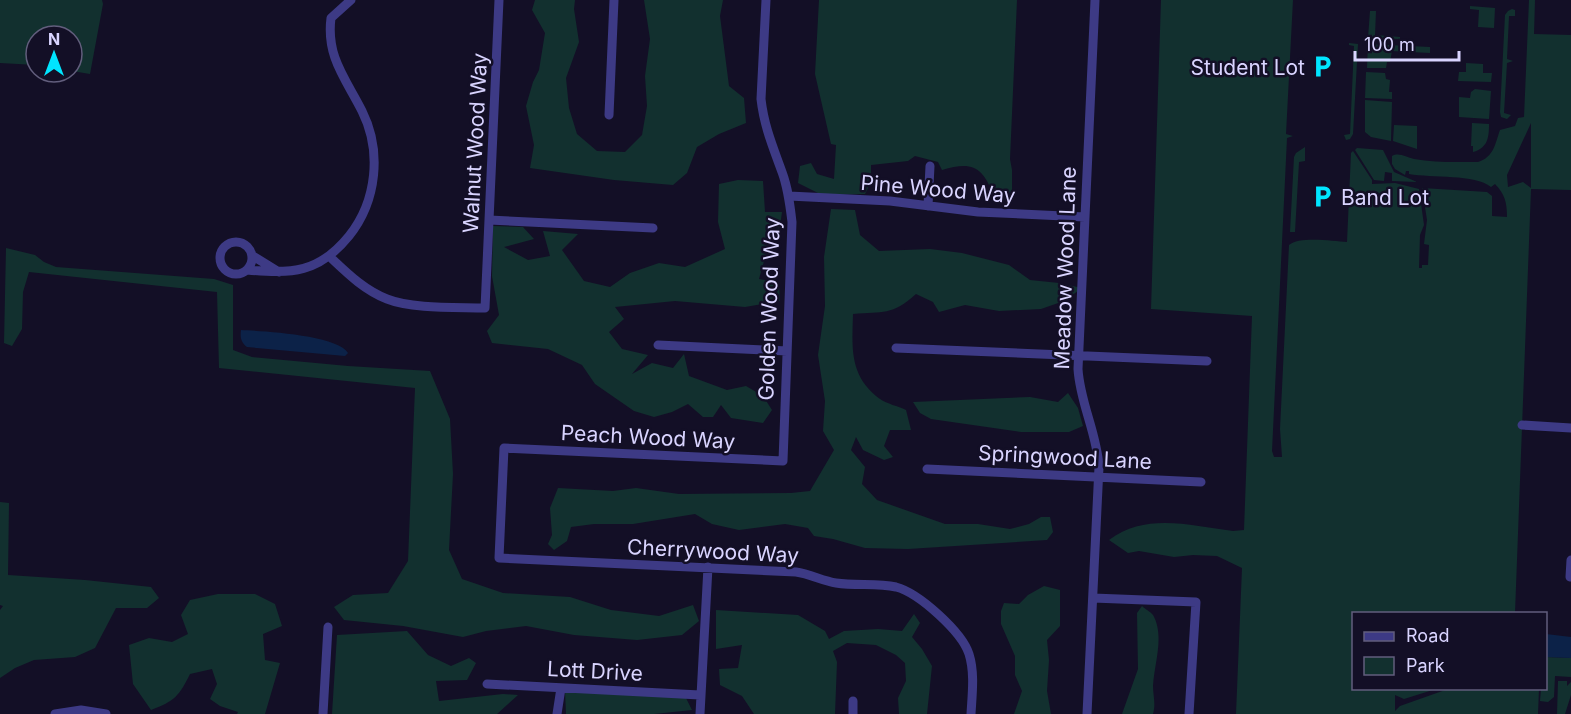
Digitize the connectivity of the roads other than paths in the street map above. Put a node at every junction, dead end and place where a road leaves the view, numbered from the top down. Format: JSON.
{"nodes":[{"id":1,"x":351,"y":0,"type":"edge"},
{"id":2,"x":499,"y":0,"type":"edge"},
{"id":3,"x":614,"y":0,"type":"edge"},
{"id":4,"x":766,"y":0,"type":"edge"},
{"id":5,"x":1095,"y":0,"type":"edge"},
{"id":6,"x":609,"y":115,"type":"dead end"},
{"id":7,"x":930,"y":165,"type":"dead end"},
{"id":8,"x":789,"y":196,"type":"junction"},
{"id":9,"x":928,"y":206,"type":"junction"},
{"id":10,"x":1085,"y":217,"type":"junction"},
{"id":11,"x":489,"y":220,"type":"junction"},
{"id":12,"x":653,"y":228,"type":"dead end"},
{"id":13,"x":253,"y":256,"type":"junction"},
{"id":14,"x":330,"y":257,"type":"junction"},
{"id":15,"x":248,"y":270,"type":"junction"},
{"id":16,"x":282,"y":273,"type":"junction"},
{"id":17,"x":658,"y":345,"type":"dead end"},
{"id":18,"x":896,"y":348,"type":"dead end"},
{"id":19,"x":787,"y":351,"type":"junction"},
{"id":20,"x":1079,"y":356,"type":"junction"},
{"id":21,"x":1207,"y":361,"type":"dead end"},
{"id":22,"x":1522,"y":425,"type":"dead end"},
{"id":23,"x":1571,"y":428,"type":"edge"},
{"id":24,"x":764,"y":460,"type":"joint"},
{"id":25,"x":927,"y":469,"type":"dead end"},
{"id":26,"x":1099,"y":477,"type":"junction"},
{"id":27,"x":1201,"y":482,"type":"dead end"},
{"id":28,"x":508,"y":559,"type":"joint"},
{"id":29,"x":1571,"y":560,"type":"edge"},
{"id":30,"x":708,"y":567,"type":"junction"},
{"id":31,"x":1570,"y":577,"type":"edge"},
{"id":32,"x":1093,"y":598,"type":"junction"},
{"id":33,"x":328,"y":627,"type":"dead end"},
{"id":34,"x":488,"y":684,"type":"dead end"},
{"id":35,"x":561,"y":687,"type":"junction"},
{"id":36,"x":700,"y":695,"type":"junction"},
{"id":37,"x":854,"y":701,"type":"dead end"},
{"id":38,"x":55,"y":714,"type":"edge"},
{"id":39,"x":106,"y":714,"type":"edge"},
{"id":40,"x":323,"y":714,"type":"edge"},
{"id":41,"x":557,"y":714,"type":"edge"},
{"id":42,"x":700,"y":714,"type":"edge"},
{"id":43,"x":853,"y":714,"type":"edge"},
{"id":44,"x":971,"y":714,"type":"edge"},
{"id":45,"x":1087,"y":714,"type":"edge"},
{"id":46,"x":1189,"y":714,"type":"edge"}],
"edges":[{"from":1,"to":14,"type":"street"},
{"from":2,"to":11,"type":"street","name":"Walnut Wood Way"},
{"from":3,"to":6,"type":"street"},
{"from":4,"to":8,"type":"street","name":"Golden Wood Way"},
{"from":5,"to":10,"type":"street","name":"Meadow Wood Lane"},
{"from":7,"to":9,"type":"street"},
{"from":8,"to":9,"type":"street","name":"Pine Wood Way"},
{"from":8,"to":19,"type":"street","name":"Golden Wood Way"},
{"from":9,"to":10,"type":"street","name":"Pine Wood Way"},
{"from":10,"to":20,"type":"street","name":"Meadow Wood Lane"},
{"from":11,"to":12,"type":"street"},
{"from":11,"to":14,"type":"street","name":"Walnut Wood Way"},
{"from":13,"to":15,"type":"street"},
{"from":13,"to":15,"type":"street"},
{"from":13,"to":16,"type":"street"},
{"from":14,"to":16,"type":"street"},
{"from":15,"to":16,"type":"street"},
{"from":17,"to":19,"type":"street"},
{"from":18,"to":20,"type":"street"},
{"from":19,"to":24,"type":"street","name":"Golden Wood Way"},
{"from":20,"to":21,"type":"street"},
{"from":20,"to":26,"type":"street","name":"Meadow Wood Lane"},
{"from":22,"to":23,"type":"street"},
{"from":24,"to":28,"type":"street","name":"Peach Wood Way"},
{"from":25,"to":26,"type":"street","name":"Springwood Lane"},
{"from":26,"to":27,"type":"street","name":"Springwood Lane"},
{"from":26,"to":32,"type":"street","name":"Meadow Wood Lane"},
{"from":28,"to":30,"type":"street","name":"Cherrywood Way"},
{"from":29,"to":31,"type":"street"},
{"from":30,"to":36,"type":"street"},
{"from":30,"to":44,"type":"street","name":"Cherrywood Way"},
{"from":32,"to":45,"type":"street","name":"Meadow Wood Lane"},
{"from":32,"to":46,"type":"street"},
{"from":33,"to":40,"type":"street"},
{"from":34,"to":35,"type":"street","name":"Lott Drive"},
{"from":35,"to":36,"type":"street","name":"Lott Drive"},
{"from":35,"to":41,"type":"street"},
{"from":36,"to":42,"type":"street"},
{"from":37,"to":43,"type":"street"},
{"from":38,"to":39,"type":"street"}]}
